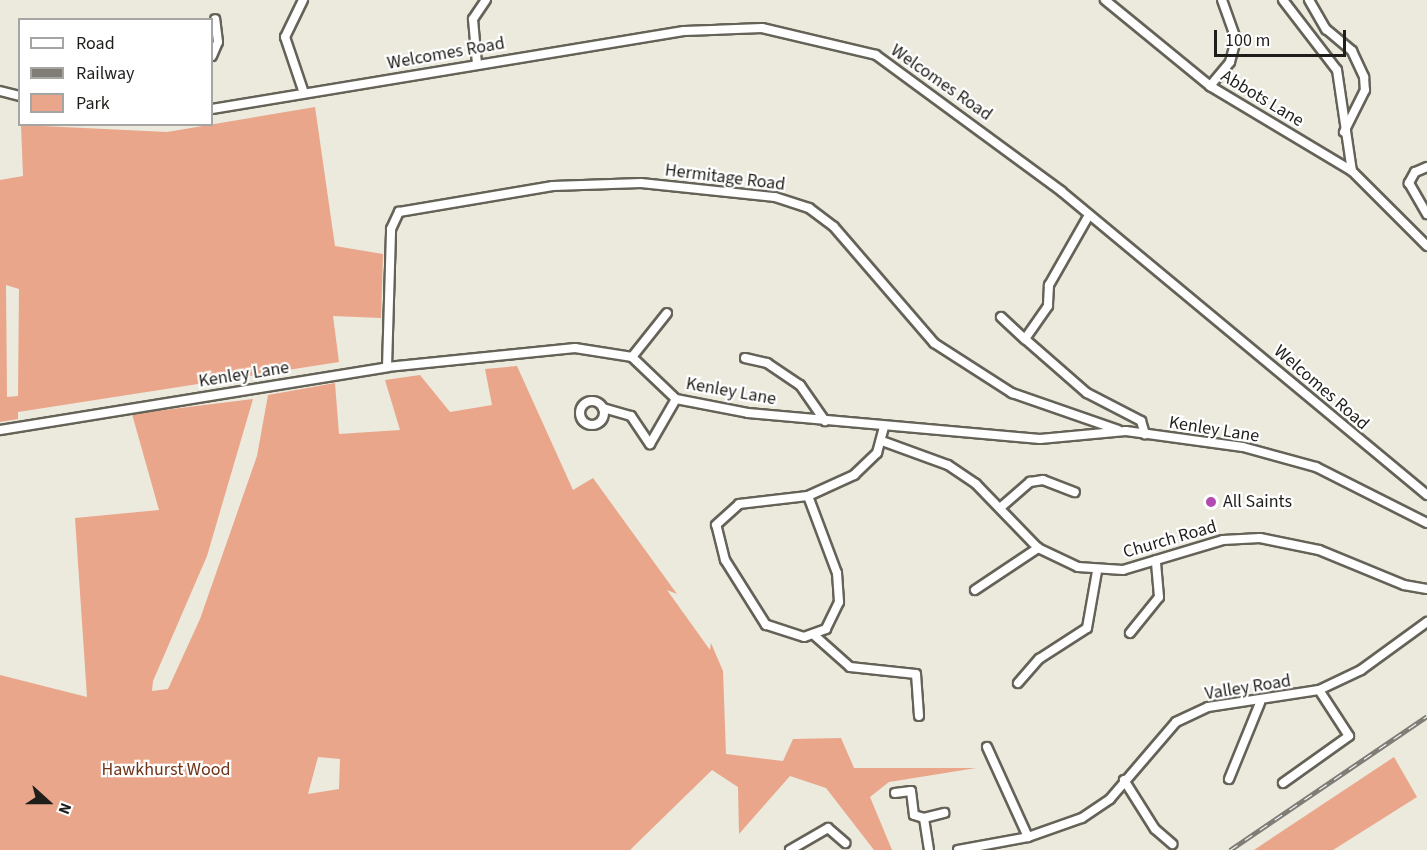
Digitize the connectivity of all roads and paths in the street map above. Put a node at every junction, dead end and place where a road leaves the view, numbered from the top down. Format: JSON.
{"nodes":[{"id":1,"x":303,"y":0,"type":"edge"},
{"id":2,"x":486,"y":0,"type":"edge"},
{"id":3,"x":1105,"y":0,"type":"edge"},
{"id":4,"x":1222,"y":0,"type":"edge"},
{"id":5,"x":1283,"y":0,"type":"edge"},
{"id":6,"x":1309,"y":0,"type":"edge"},
{"id":7,"x":214,"y":19,"type":"dead end"},
{"id":8,"x":213,"y":54,"type":"edge"},
{"id":9,"x":477,"y":64,"type":"junction"},
{"id":10,"x":1210,"y":86,"type":"junction"},
{"id":11,"x":0,"y":91,"type":"edge"},
{"id":12,"x":304,"y":93,"type":"junction"},
{"id":13,"x":18,"y":96,"type":"edge"},
{"id":14,"x":213,"y":110,"type":"edge"},
{"id":15,"x":1343,"y":133,"type":"junction"},
{"id":16,"x":1427,"y":167,"type":"edge"},
{"id":17,"x":1352,"y":171,"type":"junction"},
{"id":18,"x":1427,"y":214,"type":"edge"},
{"id":19,"x":1089,"y":215,"type":"junction"},
{"id":20,"x":1427,"y":246,"type":"edge"},
{"id":21,"x":668,"y":313,"type":"dead end"},
{"id":22,"x":1001,"y":317,"type":"dead end"},
{"id":23,"x":1025,"y":339,"type":"junction"},
{"id":24,"x":632,"y":357,"type":"junction"},
{"id":25,"x":745,"y":357,"type":"dead end"},
{"id":26,"x":387,"y":367,"type":"junction"},
{"id":27,"x":676,"y":399,"type":"junction"},
{"id":28,"x":603,"y":408,"type":"dead end"},
{"id":29,"x":825,"y":421,"type":"junction"},
{"id":30,"x":884,"y":427,"type":"junction"},
{"id":31,"x":0,"y":430,"type":"edge"},
{"id":32,"x":1125,"y":431,"type":"junction"},
{"id":33,"x":1145,"y":434,"type":"junction"},
{"id":34,"x":882,"y":441,"type":"junction"},
{"id":35,"x":1075,"y":492,"type":"dead end"},
{"id":36,"x":1427,"y":495,"type":"edge"},
{"id":37,"x":808,"y":496,"type":"junction"},
{"id":38,"x":1000,"y":508,"type":"junction"},
{"id":39,"x":1427,"y":523,"type":"edge"},
{"id":40,"x":1038,"y":548,"type":"junction"},
{"id":41,"x":1156,"y":560,"type":"junction"},
{"id":42,"x":1097,"y":571,"type":"junction"},
{"id":43,"x":1427,"y":589,"type":"edge"},
{"id":44,"x":975,"y":590,"type":"dead end"},
{"id":45,"x":1427,"y":622,"type":"edge"},
{"id":46,"x":1130,"y":633,"type":"dead end"},
{"id":47,"x":814,"y":635,"type":"junction"},
{"id":48,"x":1018,"y":683,"type":"dead end"},
{"id":49,"x":1319,"y":690,"type":"junction"},
{"id":50,"x":1260,"y":703,"type":"junction"},
{"id":51,"x":919,"y":716,"type":"dead end"},
{"id":52,"x":987,"y":747,"type":"dead end"},
{"id":53,"x":1229,"y":779,"type":"dead end"},
{"id":54,"x":1124,"y":780,"type":"junction"},
{"id":55,"x":1283,"y":783,"type":"dead end"},
{"id":56,"x":895,"y":793,"type":"dead end"},
{"id":57,"x":944,"y":813,"type":"dead end"},
{"id":58,"x":924,"y":818,"type":"junction"},
{"id":59,"x":1028,"y":837,"type":"junction"},
{"id":60,"x":845,"y":843,"type":"dead end"},
{"id":61,"x":1172,"y":844,"type":"dead end"},
{"id":62,"x":790,"y":850,"type":"edge"},
{"id":63,"x":929,"y":850,"type":"edge"},
{"id":64,"x":958,"y":850,"type":"edge"}],
"edges":[{"from":1,"to":12,"type":"street"},
{"from":2,"to":9,"type":"street"},
{"from":3,"to":10,"type":"street","name":"Abbots Lane"},
{"from":4,"to":10,"type":"street"},
{"from":5,"to":15,"type":"street"},
{"from":6,"to":15,"type":"street"},
{"from":7,"to":8,"type":"street"},
{"from":9,"to":12,"type":"street","name":"Welcomes Road"},
{"from":9,"to":19,"type":"street","name":"Welcomes Road"},
{"from":10,"to":17,"type":"street","name":"Abbots Lane"},
{"from":11,"to":13,"type":"street"},
{"from":12,"to":14,"type":"street","name":"Welcomes Road"},
{"from":15,"to":17,"type":"street"},
{"from":16,"to":18,"type":"street"},
{"from":17,"to":20,"type":"street","name":"Abbots Lane"},
{"from":19,"to":23,"type":"street"},
{"from":19,"to":36,"type":"street","name":"Welcomes Road"},
{"from":21,"to":24,"type":"street"},
{"from":22,"to":23,"type":"street"},
{"from":23,"to":33,"type":"street"},
{"from":24,"to":26,"type":"street","name":"Kenley Lane"},
{"from":24,"to":27,"type":"street","name":"Kenley Lane"},
{"from":25,"to":29,"type":"street"},
{"from":26,"to":31,"type":"street","name":"Kenley Lane"},
{"from":26,"to":32,"type":"street","name":"Hermitage Road"},
{"from":27,"to":28,"type":"street"},
{"from":27,"to":29,"type":"street","name":"Kenley Lane"},
{"from":29,"to":30,"type":"street","name":"Kenley Lane"},
{"from":30,"to":32,"type":"street","name":"Kenley Lane"},
{"from":30,"to":34,"type":"street"},
{"from":32,"to":33,"type":"street","name":"Kenley Lane"},
{"from":33,"to":39,"type":"street","name":"Kenley Lane"},
{"from":34,"to":37,"type":"street"},
{"from":34,"to":38,"type":"street"},
{"from":35,"to":38,"type":"street"},
{"from":37,"to":47,"type":"street"},
{"from":37,"to":47,"type":"street"},
{"from":38,"to":40,"type":"street"},
{"from":40,"to":42,"type":"street"},
{"from":40,"to":44,"type":"street"},
{"from":41,"to":42,"type":"street","name":"Church Road"},
{"from":41,"to":43,"type":"street","name":"Church Road"},
{"from":41,"to":46,"type":"street"},
{"from":42,"to":48,"type":"street"},
{"from":45,"to":49,"type":"street","name":"Valley Road"},
{"from":47,"to":51,"type":"street"},
{"from":49,"to":50,"type":"street","name":"Valley Road"},
{"from":49,"to":55,"type":"street"},
{"from":50,"to":53,"type":"street"},
{"from":50,"to":54,"type":"street","name":"Valley Road"},
{"from":52,"to":59,"type":"street"},
{"from":54,"to":59,"type":"street","name":"Valley Road"},
{"from":54,"to":61,"type":"street"},
{"from":56,"to":58,"type":"street"},
{"from":57,"to":58,"type":"street"},
{"from":58,"to":63,"type":"street"},
{"from":59,"to":64,"type":"street","name":"Valley Road"},
{"from":60,"to":62,"type":"street"}]}
